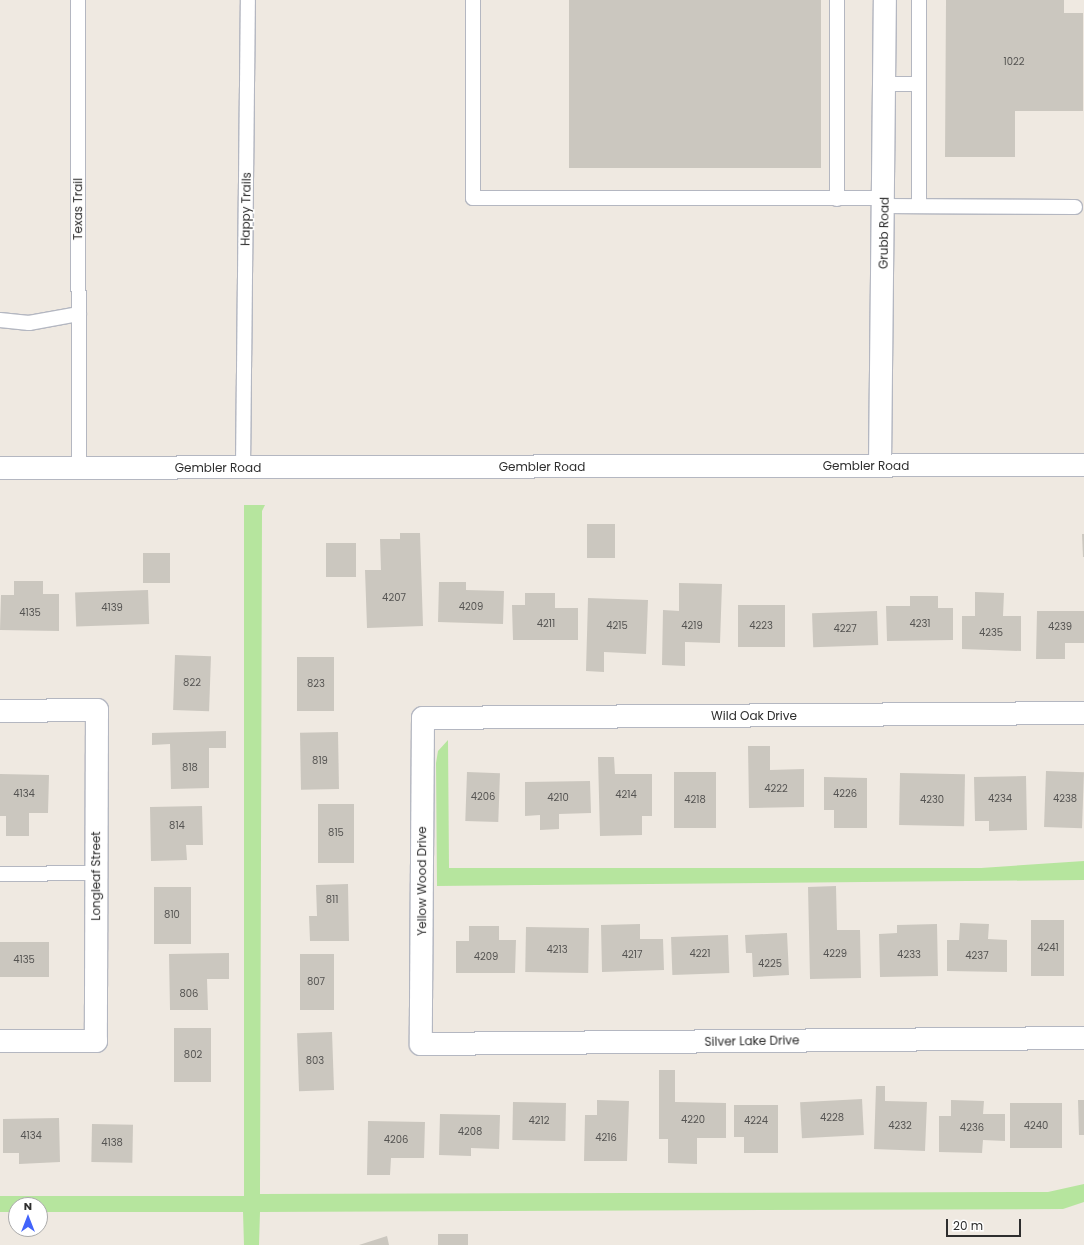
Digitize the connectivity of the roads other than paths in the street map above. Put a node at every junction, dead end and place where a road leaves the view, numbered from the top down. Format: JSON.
{"nodes":[{"id":1,"x":78,"y":0,"type":"edge"},
{"id":2,"x":248,"y":0,"type":"edge"},
{"id":3,"x":473,"y":0,"type":"edge"},
{"id":4,"x":837,"y":0,"type":"edge"},
{"id":5,"x":885,"y":0,"type":"edge"},
{"id":6,"x":919,"y":0,"type":"edge"},
{"id":7,"x":885,"y":84,"type":"junction"},
{"id":8,"x":919,"y":84,"type":"junction"},
{"id":9,"x":837,"y":199,"type":"junction"},
{"id":10,"x":884,"y":202,"type":"junction"},
{"id":11,"x":918,"y":206,"type":"junction"},
{"id":12,"x":1075,"y":207,"type":"dead end"},
{"id":13,"x":78,"y":314,"type":"junction"},
{"id":14,"x":0,"y":320,"type":"edge"},
{"id":15,"x":1084,"y":465,"type":"edge"},
{"id":16,"x":880,"y":466,"type":"junction"},
{"id":17,"x":0,"y":468,"type":"edge"},
{"id":18,"x":79,"y":468,"type":"junction"},
{"id":19,"x":243,"y":468,"type":"junction"},
{"id":20,"x":0,"y":711,"type":"edge"},
{"id":21,"x":1084,"y":714,"type":"edge"},
{"id":22,"x":424,"y":718,"type":"joint"},
{"id":23,"x":96,"y":873,"type":"junction"},
{"id":24,"x":0,"y":874,"type":"edge"},
{"id":25,"x":1084,"y":1038,"type":"edge"},
{"id":26,"x":0,"y":1041,"type":"edge"},
{"id":27,"x":421,"y":1044,"type":"joint"}],
"edges":[{"from":1,"to":13,"type":"lane","name":"Texas Trail"},
{"from":2,"to":19,"type":"lane","name":"Happy Trails"},
{"from":3,"to":9,"type":"lane"},
{"from":4,"to":9,"type":"lane"},
{"from":5,"to":7,"type":"street","name":"Grubb Road"},
{"from":6,"to":8,"type":"lane"},
{"from":7,"to":8,"type":"lane"},
{"from":7,"to":10,"type":"street","name":"Grubb Road"},
{"from":8,"to":11,"type":"lane"},
{"from":9,"to":10,"type":"lane"},
{"from":10,"to":11,"type":"lane"},
{"from":10,"to":16,"type":"street","name":"Grubb Road"},
{"from":11,"to":12,"type":"lane"},
{"from":13,"to":14,"type":"lane"},
{"from":13,"to":18,"type":"lane","name":"Texas Trail"},
{"from":15,"to":16,"type":"street","name":"Gembler Road"},
{"from":16,"to":19,"type":"street","name":"Gembler Road"},
{"from":17,"to":18,"type":"street","name":"Gembler Road"},
{"from":18,"to":19,"type":"street","name":"Gembler Road"},
{"from":20,"to":23,"type":"street","name":"Longleaf Street"},
{"from":21,"to":22,"type":"street","name":"Wild Oak Drive"},
{"from":22,"to":27,"type":"street","name":"Yellow Wood Drive"},
{"from":23,"to":24,"type":"lane"},
{"from":23,"to":26,"type":"street","name":"Longleaf Street"},
{"from":25,"to":27,"type":"street","name":"Silver Lake Drive"}]}
